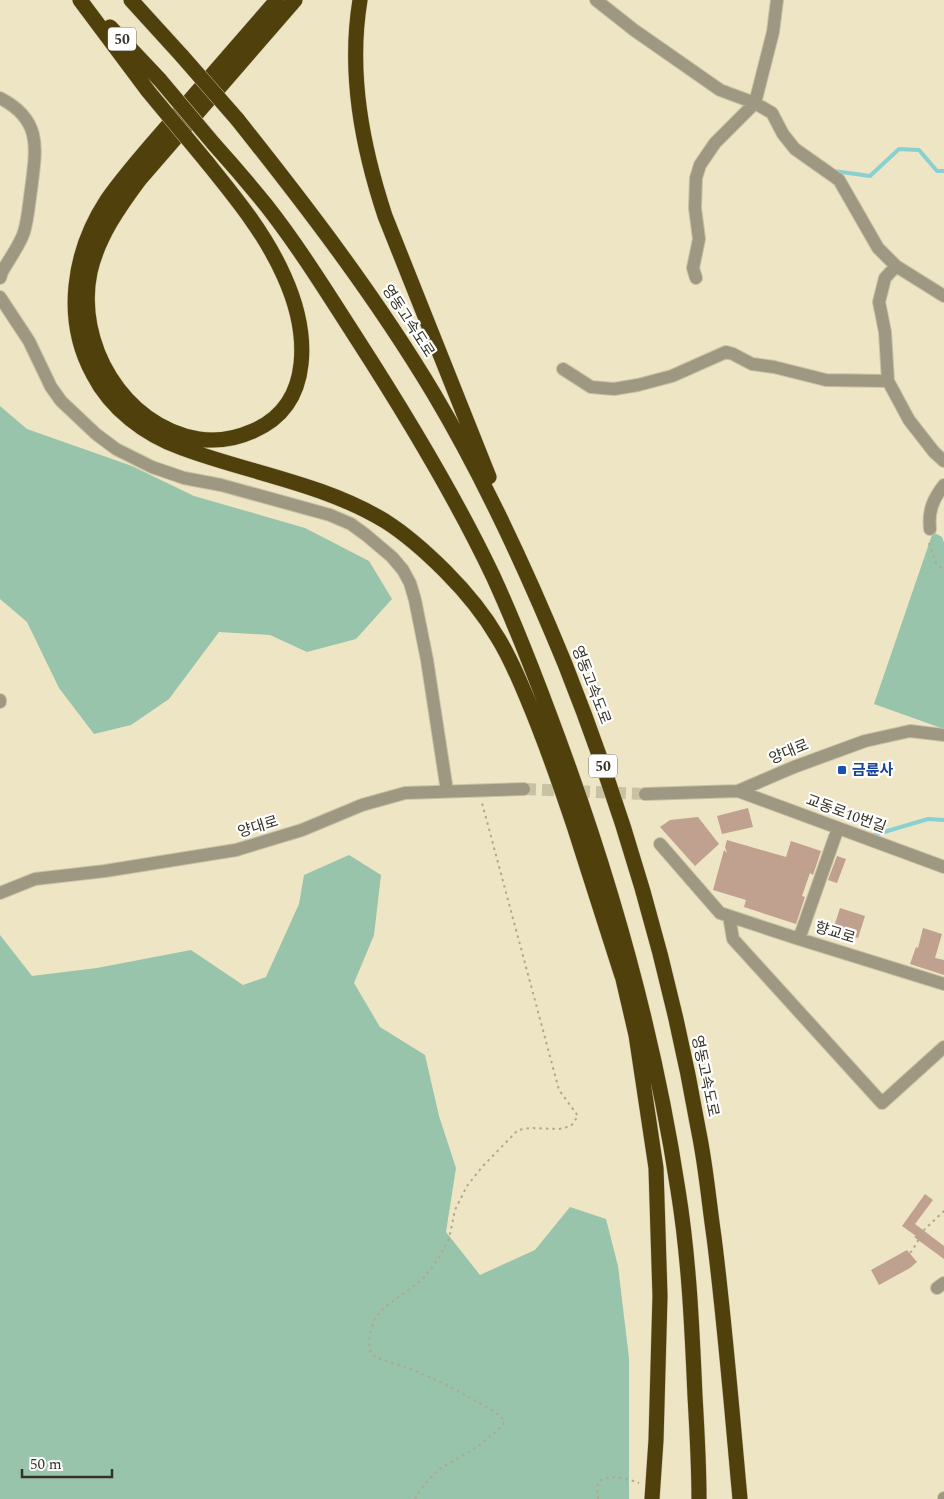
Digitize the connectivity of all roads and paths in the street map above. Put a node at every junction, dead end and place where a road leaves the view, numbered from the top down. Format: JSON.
{"nodes":[{"id":1,"x":81,"y":0,"type":"edge"},
{"id":2,"x":131,"y":0,"type":"edge"},
{"id":3,"x":277,"y":0,"type":"edge"},
{"id":4,"x":295,"y":0,"type":"edge"},
{"id":5,"x":360,"y":0,"type":"edge"},
{"id":6,"x":596,"y":0,"type":"edge"},
{"id":7,"x":777,"y":0,"type":"edge"},
{"id":8,"x":0,"y":98,"type":"edge"},
{"id":9,"x":755,"y":103,"type":"junction"},
{"id":10,"x":896,"y":266,"type":"junction"},
{"id":11,"x":0,"y":278,"type":"edge"},
{"id":12,"x":696,"y":278,"type":"dead end"},
{"id":13,"x":944,"y":296,"type":"edge"},
{"id":14,"x":0,"y":297,"type":"edge"},
{"id":15,"x":563,"y":369,"type":"dead end"},
{"id":16,"x":888,"y":381,"type":"junction"},
{"id":17,"x":944,"y":461,"type":"edge"},
{"id":18,"x":944,"y":485,"type":"edge"},
{"id":19,"x":930,"y":529,"type":"dead end"},
{"id":20,"x":929,"y":543,"type":"dead end"},
{"id":21,"x":944,"y":571,"type":"edge"},
{"id":22,"x":548,"y":622,"type":"junction"},
{"id":23,"x":944,"y":735,"type":"edge"},
{"id":24,"x":524,"y":789,"type":"tunnel mouth"},
{"id":25,"x":479,"y":790,"type":"junction"},
{"id":26,"x":446,"y":791,"type":"junction"},
{"id":27,"x":738,"y":791,"type":"junction"},
{"id":28,"x":645,"y":794,"type":"tunnel mouth"},
{"id":29,"x":590,"y":826,"type":"junction"},
{"id":30,"x":838,"y":828,"type":"junction"},
{"id":31,"x":660,"y":844,"type":"dead end"},
{"id":32,"x":944,"y":867,"type":"edge"},
{"id":33,"x":0,"y":893,"type":"edge"},
{"id":34,"x":729,"y":916,"type":"junction"},
{"id":35,"x":799,"y":939,"type":"junction"},
{"id":36,"x":622,"y":976,"type":"junction"},
{"id":37,"x":944,"y":984,"type":"edge"},
{"id":38,"x":944,"y":1047,"type":"edge"},
{"id":39,"x":944,"y":1211,"type":"edge"},
{"id":40,"x":895,"y":1266,"type":"dead end"},
{"id":41,"x":640,"y":1483,"type":"dead end"},
{"id":42,"x":415,"y":1499,"type":"edge"},
{"id":43,"x":598,"y":1499,"type":"edge"},
{"id":44,"x":652,"y":1499,"type":"edge"},
{"id":45,"x":699,"y":1499,"type":"edge"},
{"id":46,"x":740,"y":1499,"type":"edge"}],
"edges":[{"from":1,"to":4,"type":"highway","bridge":true},
{"from":1,"to":29,"type":"highway","number":"50","bridge":true},
{"from":2,"to":22,"type":"highway","name":"영동고속도로","number":"50","bridge":true},
{"from":3,"to":36,"type":"highway"},
{"from":5,"to":22,"type":"highway"},
{"from":6,"to":9,"type":"street"},
{"from":7,"to":9,"type":"street"},
{"from":8,"to":11,"type":"street"},
{"from":9,"to":10,"type":"street"},
{"from":9,"to":12,"type":"street"},
{"from":10,"to":13,"type":"street"},
{"from":10,"to":16,"type":"street"},
{"from":14,"to":26,"type":"street"},
{"from":15,"to":16,"type":"street"},
{"from":16,"to":17,"type":"street"},
{"from":18,"to":19,"type":"street"},
{"from":20,"to":21,"type":"path"},
{"from":22,"to":46,"type":"highway","name":"영동고속도로","number":"50"},
{"from":23,"to":27,"type":"street","name":"양대로"},
{"from":24,"to":25,"type":"street","name":"양대로"},
{"from":25,"to":26,"type":"street","name":"양대로"},
{"from":25,"to":42,"type":"path"},
{"from":26,"to":33,"type":"street","name":"양대로"},
{"from":27,"to":28,"type":"street","name":"양대로"},
{"from":27,"to":30,"type":"street","name":"교동로10번길"},
{"from":29,"to":36,"type":"highway","number":"50"},
{"from":29,"to":45,"type":"highway","number":"50"},
{"from":30,"to":32,"type":"street","name":"교동로10번길"},
{"from":30,"to":35,"type":"street","name":"향교로"},
{"from":31,"to":34,"type":"street"},
{"from":34,"to":35,"type":"street"},
{"from":34,"to":38,"type":"street"},
{"from":35,"to":37,"type":"street","name":"향교로"},
{"from":36,"to":44,"type":"highway","number":"50"},
{"from":39,"to":40,"type":"path"},
{"from":41,"to":43,"type":"path"}]}
